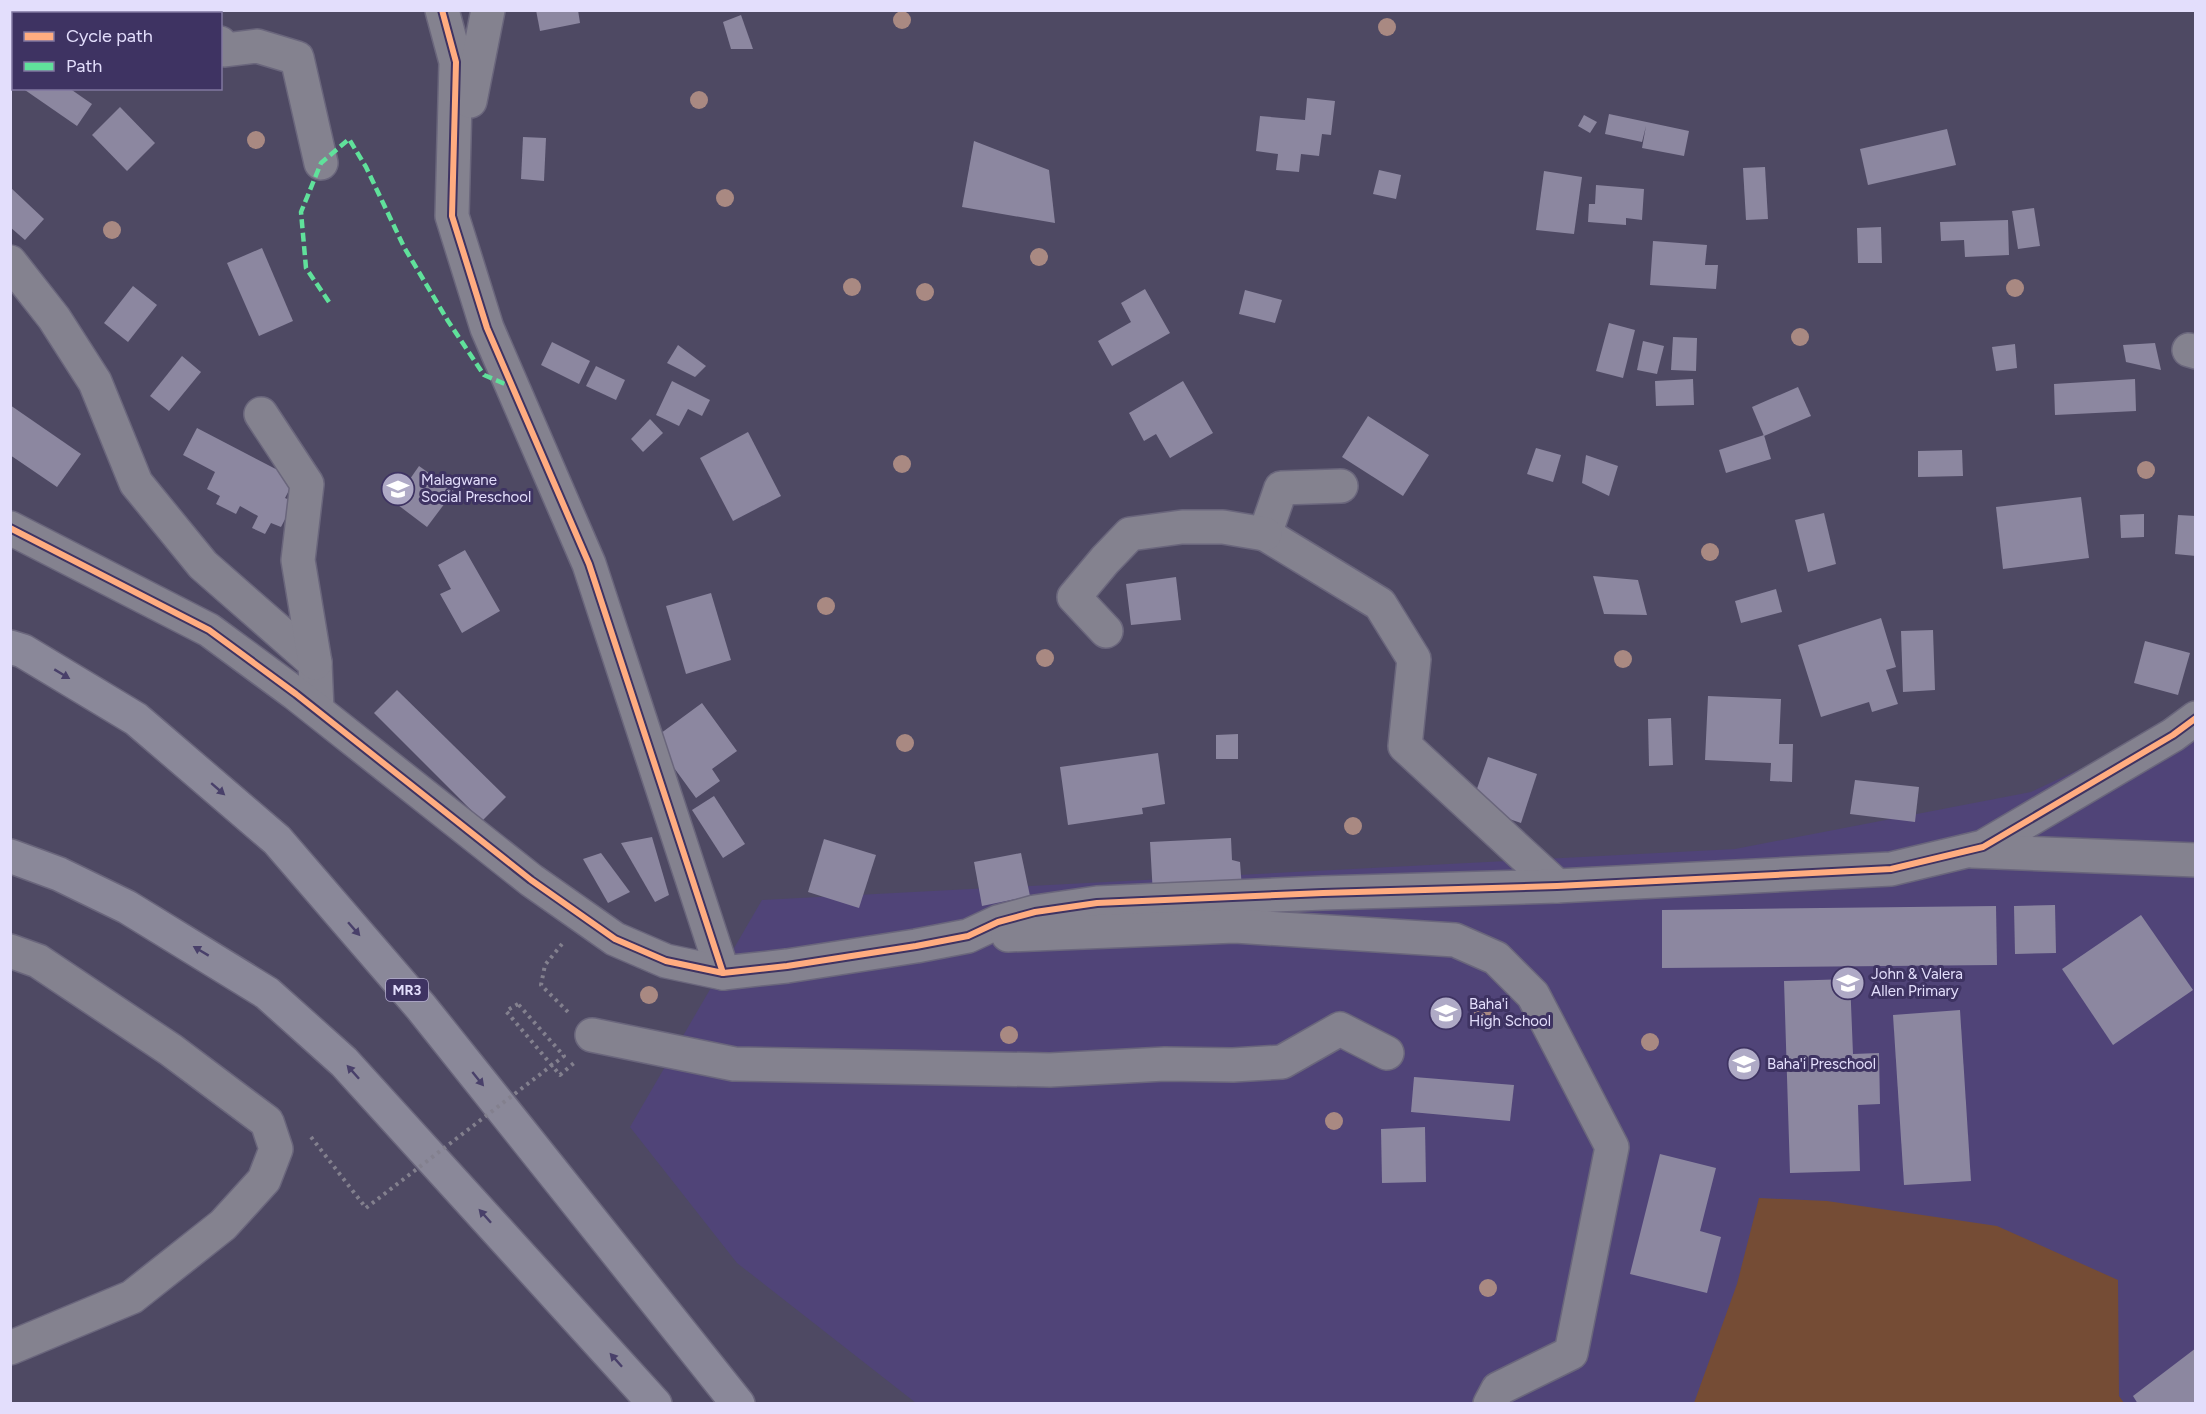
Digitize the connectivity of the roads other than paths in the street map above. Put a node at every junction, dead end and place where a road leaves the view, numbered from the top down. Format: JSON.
{"nodes":[{"id":1,"x":442,"y":10,"type":"edge"},
{"id":2,"x":488,"y":10,"type":"edge"},
{"id":3,"x":222,"y":46,"type":"edge"},
{"id":4,"x":321,"y":163,"type":"dead end"},
{"id":5,"x":453,"y":188,"type":"junction"},
{"id":6,"x":10,"y":262,"type":"edge"},
{"id":7,"x":261,"y":414,"type":"dead end"},
{"id":8,"x":1341,"y":486,"type":"dead end"},
{"id":9,"x":10,"y":528,"type":"edge"},
{"id":10,"x":1265,"y":534,"type":"junction"},
{"id":11,"x":1106,"y":631,"type":"dead end"},
{"id":12,"x":10,"y":646,"type":"edge"},
{"id":13,"x":315,"y":663,"type":"junction"},
{"id":14,"x":317,"y":710,"type":"junction"},
{"id":15,"x":2196,"y":718,"type":"edge"},
{"id":16,"x":1968,"y":851,"type":"junction"},
{"id":17,"x":10,"y":856,"type":"edge"},
{"id":18,"x":2196,"y":860,"type":"edge"},
{"id":19,"x":1557,"y":886,"type":"junction"},
{"id":20,"x":968,"y":936,"type":"junction"},
{"id":21,"x":10,"y":951,"type":"edge"},
{"id":22,"x":723,"y":973,"type":"junction"},
{"id":23,"x":592,"y":1035,"type":"road end"},
{"id":24,"x":1387,"y":1053,"type":"dead end"},
{"id":25,"x":10,"y":1348,"type":"edge"},
{"id":26,"x":655,"y":1404,"type":"edge"},
{"id":27,"x":738,"y":1404,"type":"edge"},
{"id":28,"x":1490,"y":1404,"type":"edge"}],
"edges":[{"from":1,"to":5,"type":"street"},
{"from":2,"to":5,"type":"street"},
{"from":3,"to":4,"type":"street"},
{"from":5,"to":22,"type":"street"},
{"from":6,"to":13,"type":"street"},
{"from":7,"to":13,"type":"street"},
{"from":8,"to":10,"type":"street"},
{"from":9,"to":14,"type":"street"},
{"from":10,"to":11,"type":"street"},
{"from":10,"to":19,"type":"street"},
{"from":12,"to":27,"type":"highway","number":"MR3","one_way":true},
{"from":13,"to":14,"type":"street"},
{"from":14,"to":22,"type":"street"},
{"from":15,"to":16,"type":"street"},
{"from":16,"to":18,"type":"street"},
{"from":16,"to":19,"type":"street"},
{"from":26,"to":17,"type":"highway","one_way":true},
{"from":19,"to":20,"type":"street"},
{"from":20,"to":22,"type":"street"},
{"from":20,"to":28,"type":"street"},
{"from":21,"to":25,"type":"street"},
{"from":23,"to":24,"type":"street"}]}
